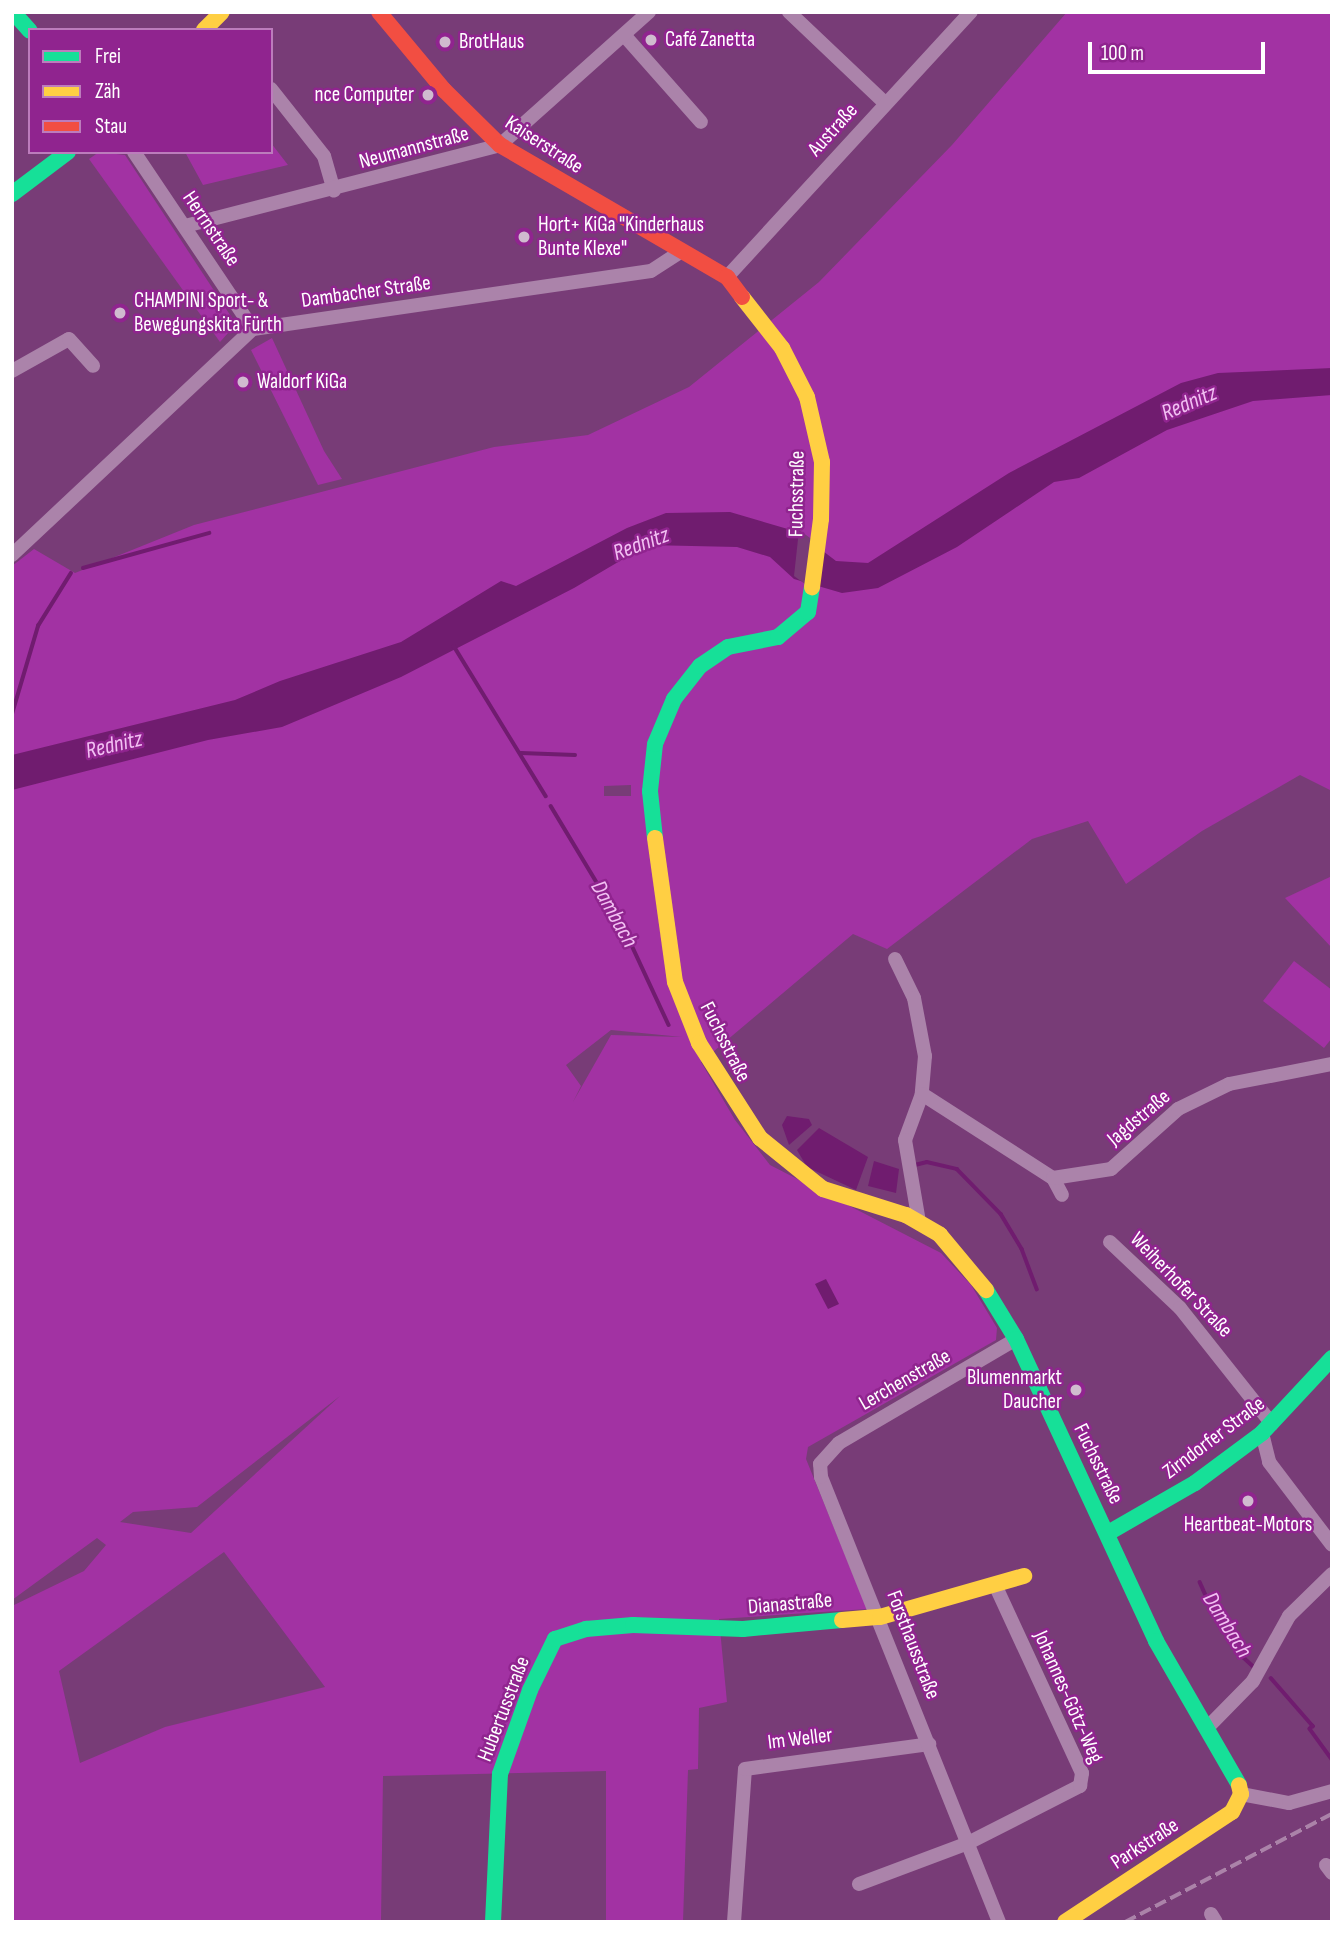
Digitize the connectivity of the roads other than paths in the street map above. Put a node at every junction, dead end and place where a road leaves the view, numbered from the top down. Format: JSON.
{"nodes":[{"id":1,"x":13,"y":12,"type":"edge"},
{"id":2,"x":222,"y":12,"type":"edge"},
{"id":3,"x":379,"y":12,"type":"edge"},
{"id":4,"x":649,"y":12,"type":"edge"},
{"id":5,"x":789,"y":12,"type":"edge"},
{"id":6,"x":971,"y":12,"type":"edge"},
{"id":7,"x":206,"y":28,"type":"edge"},
{"id":8,"x":28,"y":29,"type":"edge"},
{"id":9,"x":624,"y":35,"type":"junction"},
{"id":10,"x":273,"y":92,"type":"edge"},
{"id":11,"x":885,"y":103,"type":"junction"},
{"id":12,"x":701,"y":122,"type":"dead end"},
{"id":13,"x":500,"y":145,"type":"junction"},
{"id":14,"x":65,"y":154,"type":"edge"},
{"id":15,"x":135,"y":154,"type":"edge"},
{"id":16,"x":334,"y":191,"type":"junction"},
{"id":17,"x":12,"y":194,"type":"edge"},
{"id":18,"x":185,"y":226,"type":"junction"},
{"id":19,"x":682,"y":251,"type":"junction"},
{"id":20,"x":727,"y":277,"type":"junction"},
{"id":21,"x":253,"y":329,"type":"junction"},
{"id":22,"x":93,"y":366,"type":"dead end"},
{"id":23,"x":12,"y":370,"type":"edge"},
{"id":24,"x":12,"y":555,"type":"edge"},
{"id":25,"x":895,"y":959,"type":"dead end"},
{"id":26,"x":1332,"y":1064,"type":"edge"},
{"id":27,"x":922,"y":1094,"type":"junction"},
{"id":28,"x":1053,"y":1178,"type":"junction"},
{"id":29,"x":1062,"y":1195,"type":"dead end"},
{"id":30,"x":919,"y":1222,"type":"junction"},
{"id":31,"x":1110,"y":1242,"type":"dead end"},
{"id":32,"x":1016,"y":1339,"type":"junction"},
{"id":33,"x":1332,"y":1358,"type":"edge"},
{"id":34,"x":1267,"y":1429,"type":"junction"},
{"id":35,"x":820,"y":1464,"type":"joint"},
{"id":36,"x":1108,"y":1533,"type":"junction"},
{"id":37,"x":1332,"y":1545,"type":"edge"},
{"id":38,"x":1332,"y":1574,"type":"edge"},
{"id":39,"x":1024,"y":1576,"type":"dead end"},
{"id":40,"x":996,"y":1587,"type":"junction"},
{"id":41,"x":880,"y":1617,"type":"junction"},
{"id":42,"x":555,"y":1639,"type":"joint"},
{"id":43,"x":1208,"y":1727,"type":"junction"},
{"id":44,"x":929,"y":1744,"type":"junction"},
{"id":45,"x":1332,"y":1791,"type":"edge"},
{"id":46,"x":1241,"y":1794,"type":"junction"},
{"id":47,"x":968,"y":1843,"type":"junction"},
{"id":48,"x":859,"y":1884,"type":"dead end"},
{"id":49,"x":493,"y":1922,"type":"edge"},
{"id":50,"x":734,"y":1922,"type":"edge"},
{"id":51,"x":999,"y":1922,"type":"edge"},
{"id":52,"x":1065,"y":1922,"type":"edge"}],
"edges":[{"from":1,"to":8,"type":"main road"},
{"from":2,"to":7,"type":"main road"},
{"from":3,"to":13,"type":"main road","name":"Kaiserstraße"},
{"from":4,"to":9,"type":"street","name":"Neumannstraße"},
{"from":5,"to":11,"type":"street"},
{"from":6,"to":11,"type":"street","name":"Austraße"},
{"from":9,"to":12,"type":"street"},
{"from":9,"to":13,"type":"street","name":"Neumannstraße"},
{"from":10,"to":16,"type":"street"},
{"from":11,"to":20,"type":"street","name":"Austraße"},
{"from":13,"to":16,"type":"street","name":"Neumannstraße"},
{"from":13,"to":19,"type":"main road","name":"Kaiserstraße"},
{"from":14,"to":17,"type":"main road"},
{"from":15,"to":18,"type":"street","name":"Herrnstraße"},
{"from":16,"to":18,"type":"street","name":"Neumannstraße"},
{"from":18,"to":21,"type":"street","name":"Herrnstraße"},
{"from":19,"to":20,"type":"main road","name":"Fuchsstraße"},
{"from":19,"to":21,"type":"street","name":"Dambacher Straße"},
{"from":20,"to":30,"type":"main road","name":"Fuchsstraße"},
{"from":21,"to":24,"type":"street"},
{"from":22,"to":23,"type":"street"},
{"from":25,"to":27,"type":"street"},
{"from":26,"to":28,"type":"street","name":"Jagdstraße"},
{"from":27,"to":28,"type":"street"},
{"from":27,"to":30,"type":"street"},
{"from":28,"to":29,"type":"street"},
{"from":30,"to":32,"type":"main road","name":"Fuchsstraße"},
{"from":31,"to":34,"type":"street","name":"Weiherhofer Straße"},
{"from":32,"to":35,"type":"street","name":"Lerchenstraße"},
{"from":32,"to":36,"type":"main road","name":"Fuchsstraße"},
{"from":33,"to":34,"type":"main road","name":"Zirndorfer Straße"},
{"from":34,"to":36,"type":"main road","name":"Zirndorfer Straße"},
{"from":34,"to":37,"type":"street","name":"Weiherhofer Straße"},
{"from":35,"to":41,"type":"street","name":"Forsthausstraße"},
{"from":36,"to":43,"type":"main road","name":"Fuchsstraße"},
{"from":38,"to":43,"type":"street"},
{"from":39,"to":40,"type":"main road","name":"Dianastraße"},
{"from":40,"to":41,"type":"main road","name":"Dianastraße"},
{"from":40,"to":47,"type":"street","name":"Johannes-Götz-Weg"},
{"from":41,"to":42,"type":"main road","name":"Dianastraße"},
{"from":41,"to":44,"type":"street","name":"Forsthausstraße"},
{"from":42,"to":49,"type":"main road","name":"Hubertusstraße"},
{"from":43,"to":46,"type":"main road","name":"Fuchsstraße"},
{"from":44,"to":47,"type":"street","name":"Forsthausstraße"},
{"from":44,"to":50,"type":"street","name":"Im Weller"},
{"from":45,"to":46,"type":"street"},
{"from":46,"to":52,"type":"main road","name":"Parkstraße"},
{"from":47,"to":48,"type":"street"},
{"from":47,"to":51,"type":"street","name":"Forsthausstraße"}]}
